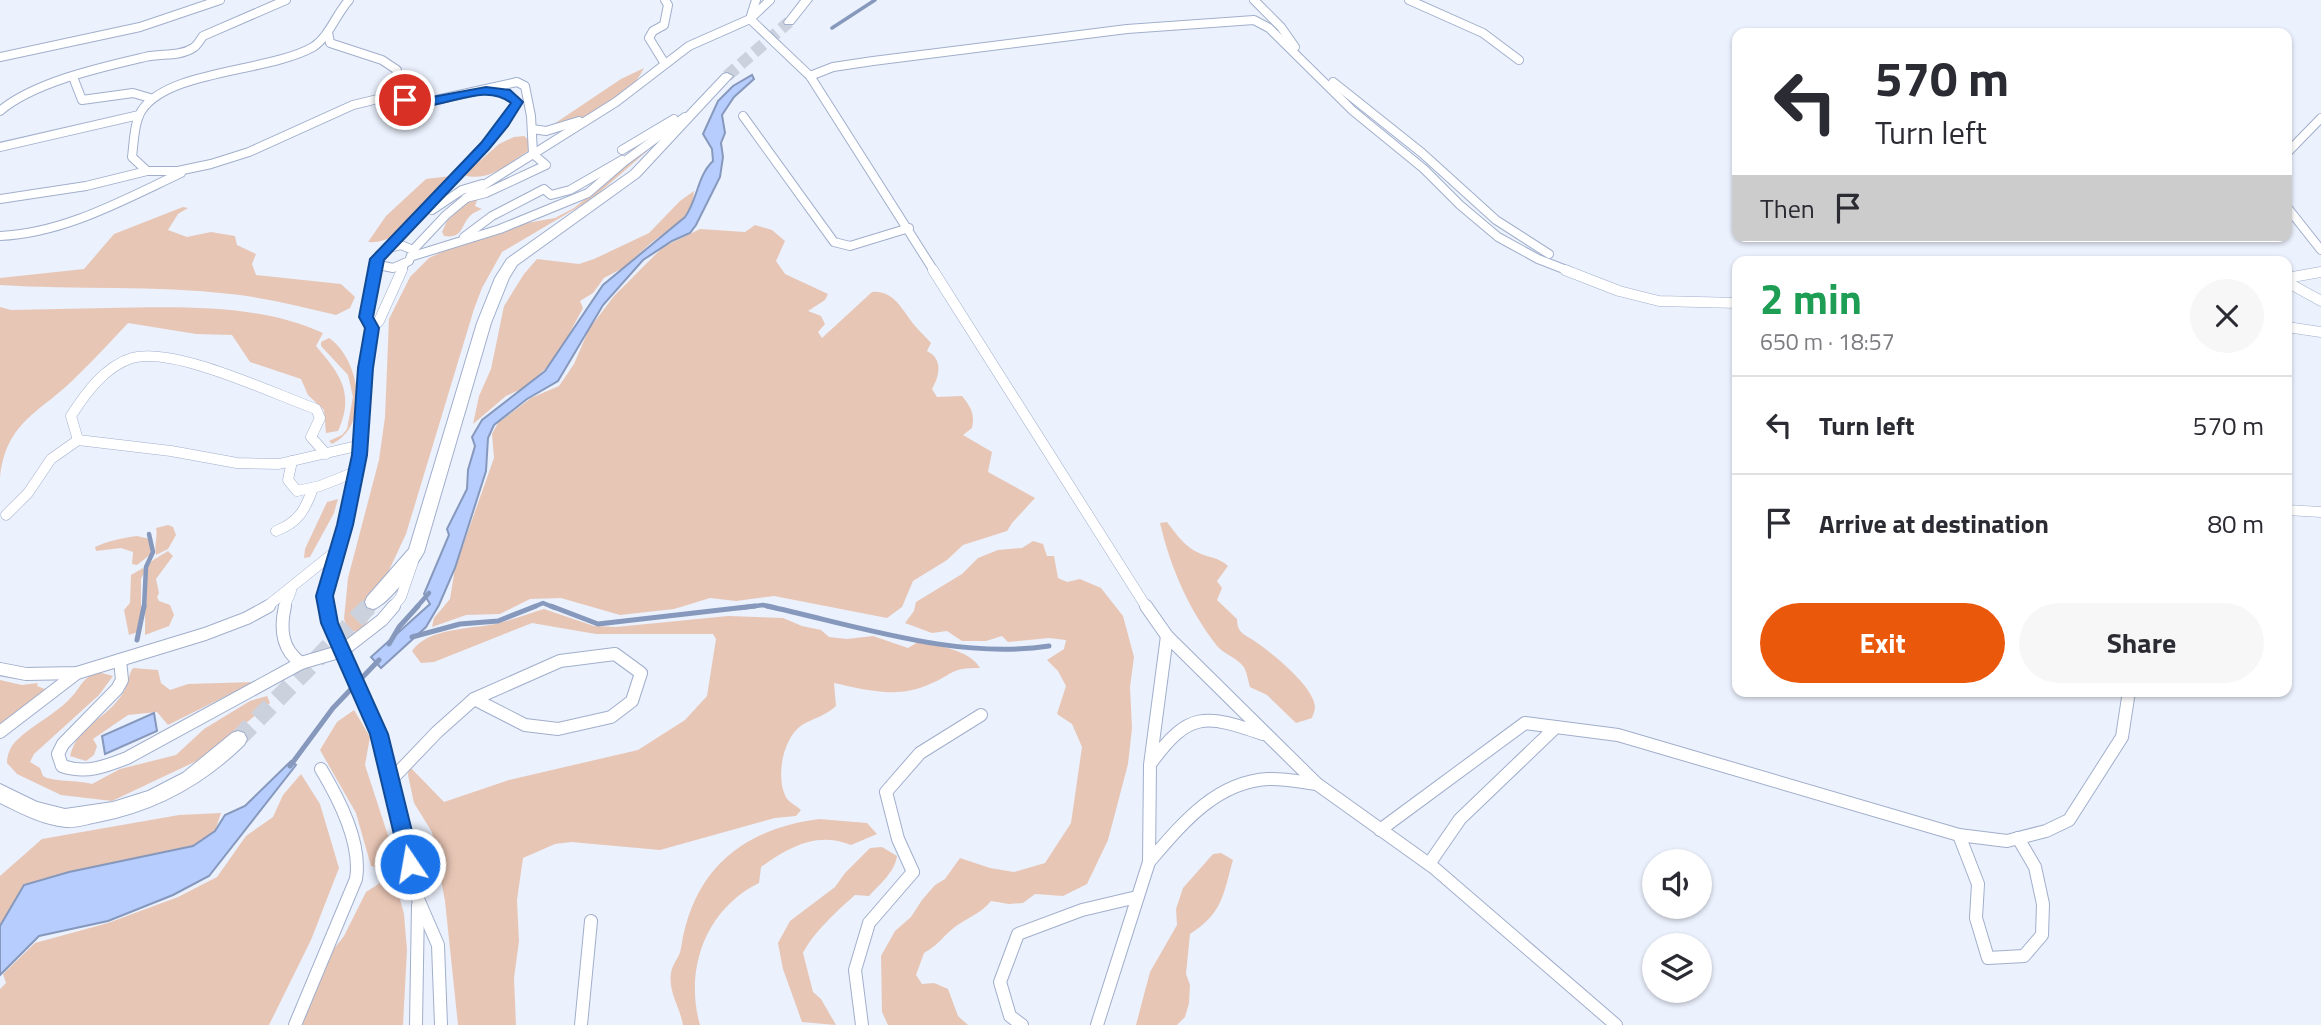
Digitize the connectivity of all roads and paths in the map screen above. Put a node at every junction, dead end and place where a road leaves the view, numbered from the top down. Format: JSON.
{"nodes":[{"id":1,"x":220,"y":0,"type":"edge"},
{"id":2,"x":286,"y":0,"type":"edge"},
{"id":3,"x":349,"y":0,"type":"edge"},
{"id":4,"x":665,"y":0,"type":"edge"},
{"id":5,"x":756,"y":0,"type":"edge"},
{"id":6,"x":770,"y":0,"type":"edge"},
{"id":7,"x":807,"y":0,"type":"edge"},
{"id":8,"x":1268,"y":0,"type":"edge"},
{"id":9,"x":1409,"y":0,"type":"edge"},
{"id":10,"x":1254,"y":1,"type":"edge"},
{"id":11,"x":750,"y":19,"type":"junction"},
{"id":12,"x":789,"y":22,"type":"tunnel mouth"},
{"id":13,"x":328,"y":32,"type":"junction"},
{"id":14,"x":0,"y":57,"type":"edge"},
{"id":15,"x":1519,"y":60,"type":"dead end"},
{"id":16,"x":665,"y":65,"type":"junction"},
{"id":17,"x":727,"y":76,"type":"tunnel mouth"},
{"id":18,"x":810,"y":76,"type":"junction"},
{"id":19,"x":73,"y":77,"type":"junction"},
{"id":20,"x":486,"y":90,"type":"junction"},
{"id":21,"x":150,"y":98,"type":"junction"},
{"id":22,"x":382,"y":98,"type":"junction"},
{"id":23,"x":696,"y":110,"type":"junction"},
{"id":24,"x":0,"y":111,"type":"edge"},
{"id":25,"x":139,"y":115,"type":"junction"},
{"id":26,"x":743,"y":116,"type":"dead end"},
{"id":27,"x":593,"y":117,"type":"junction"},
{"id":28,"x":2321,"y":118,"type":"edge"},
{"id":29,"x":531,"y":129,"type":"junction"},
{"id":30,"x":0,"y":147,"type":"edge"},
{"id":31,"x":2292,"y":148,"type":"edge"},
{"id":32,"x":622,"y":150,"type":"dead end"},
{"id":33,"x":533,"y":154,"type":"junction"},
{"id":34,"x":634,"y":155,"type":"junction"},
{"id":35,"x":193,"y":168,"type":"junction"},
{"id":36,"x":147,"y":171,"type":"junction"},
{"id":37,"x":506,"y":172,"type":"junction"},
{"id":38,"x":514,"y":180,"type":"junction"},
{"id":39,"x":490,"y":187,"type":"junction"},
{"id":40,"x":0,"y":199,"type":"edge"},
{"id":41,"x":2292,"y":213,"type":"edge"},
{"id":42,"x":909,"y":228,"type":"junction"},
{"id":43,"x":0,"y":236,"type":"edge"},
{"id":44,"x":401,"y":236,"type":"junction"},
{"id":45,"x":462,"y":239,"type":"junction"},
{"id":46,"x":389,"y":248,"type":"junction"},
{"id":47,"x":2321,"y":250,"type":"edge"},
{"id":48,"x":413,"y":253,"type":"junction"},
{"id":49,"x":1549,"y":254,"type":"dead end"},
{"id":50,"x":378,"y":264,"type":"junction"},
{"id":51,"x":404,"y":265,"type":"junction"},
{"id":52,"x":2321,"y":272,"type":"edge"},
{"id":53,"x":2292,"y":275,"type":"edge"},
{"id":54,"x":2292,"y":283,"type":"edge"},
{"id":55,"x":2321,"y":301,"type":"edge"},
{"id":56,"x":1732,"y":303,"type":"edge"},
{"id":57,"x":372,"y":328,"type":"junction"},
{"id":58,"x":2292,"y":328,"type":"edge"},
{"id":59,"x":2321,"y":332,"type":"edge"},
{"id":60,"x":78,"y":440,"type":"junction"},
{"id":61,"x":361,"y":445,"type":"junction"},
{"id":62,"x":326,"y":454,"type":"junction"},
{"id":63,"x":292,"y":461,"type":"junction"},
{"id":64,"x":355,"y":472,"type":"junction"},
{"id":65,"x":313,"y":488,"type":"junction"},
{"id":66,"x":2292,"y":510,"type":"edge"},
{"id":67,"x":2321,"y":512,"type":"edge"},
{"id":68,"x":6,"y":514,"type":"dead end"},
{"id":69,"x":276,"y":531,"type":"dead end"},
{"id":70,"x":337,"y":551,"type":"junction"},
{"id":71,"x":416,"y":552,"type":"junction"},
{"id":72,"x":300,"y":581,"type":"junction"},
{"id":73,"x":373,"y":601,"type":"tunnel mouth"},
{"id":74,"x":1167,"y":636,"type":"junction"},
{"id":75,"x":342,"y":651,"type":"junction"},
{"id":76,"x":120,"y":660,"type":"junction"},
{"id":77,"x":301,"y":663,"type":"junction"},
{"id":78,"x":0,"y":669,"type":"edge"},
{"id":79,"x":78,"y":673,"type":"junction"},
{"id":80,"x":2128,"y":697,"type":"edge"},
{"id":81,"x":474,"y":699,"type":"junction"},
{"id":82,"x":981,"y":715,"type":"dead end"},
{"id":83,"x":1556,"y":727,"type":"junction"},
{"id":84,"x":0,"y":732,"type":"edge"},
{"id":85,"x":1268,"y":735,"type":"junction"},
{"id":86,"x":238,"y":739,"type":"tunnel mouth"},
{"id":87,"x":1150,"y":765,"type":"junction"},
{"id":88,"x":321,"y":769,"type":"dead end"},
{"id":89,"x":392,"y":779,"type":"junction"},
{"id":90,"x":1317,"y":784,"type":"junction"},
{"id":91,"x":0,"y":793,"type":"edge"},
{"id":92,"x":1380,"y":830,"type":"junction"},
{"id":93,"x":1959,"y":835,"type":"junction"},
{"id":94,"x":2018,"y":838,"type":"junction"},
{"id":95,"x":1149,"y":862,"type":"junction"},
{"id":96,"x":1429,"y":864,"type":"junction"},
{"id":97,"x":1137,"y":897,"type":"junction"},
{"id":98,"x":418,"y":899,"type":"junction"},
{"id":99,"x":591,"y":921,"type":"dead end"},
{"id":100,"x":295,"y":1025,"type":"edge"},
{"id":101,"x":416,"y":1025,"type":"edge"},
{"id":102,"x":441,"y":1025,"type":"edge"},
{"id":103,"x":581,"y":1025,"type":"edge"},
{"id":104,"x":862,"y":1025,"type":"edge"},
{"id":105,"x":1023,"y":1025,"type":"edge"},
{"id":106,"x":1097,"y":1025,"type":"edge"},
{"id":107,"x":1616,"y":1025,"type":"edge"}],
"edges":[{"from":1,"to":14,"type":"street"},
{"from":2,"to":19,"type":"street"},
{"from":3,"to":13,"type":"street"},
{"from":4,"to":16,"type":"street"},
{"from":5,"to":11,"type":"street"},
{"from":6,"to":11,"type":"street"},
{"from":7,"to":12,"type":"street"},
{"from":8,"to":10,"type":"street"},
{"from":9,"to":15,"type":"street"},
{"from":10,"to":49,"type":"street"},
{"from":11,"to":16,"type":"street"},
{"from":11,"to":18,"type":"street"},
{"from":13,"to":21,"type":"street"},
{"from":13,"to":22,"type":"street"},
{"from":16,"to":27,"type":"street"},
{"from":17,"to":23,"type":"street"},
{"from":18,"to":42,"type":"street"},
{"from":18,"to":56,"type":"street"},
{"from":19,"to":21,"type":"street"},
{"from":19,"to":24,"type":"street"},
{"from":20,"to":22,"type":"street"},
{"from":20,"to":29,"type":"street"},
{"from":20,"to":44,"type":"street"},
{"from":21,"to":25,"type":"street"},
{"from":22,"to":35,"type":"street"},
{"from":23,"to":32,"type":"street"},
{"from":23,"to":34,"type":"street"},
{"from":23,"to":71,"type":"street"},
{"from":25,"to":30,"type":"street"},
{"from":25,"to":36,"type":"street"},
{"from":26,"to":42,"type":"street"},
{"from":27,"to":29,"type":"street"},
{"from":27,"to":33,"type":"street"},
{"from":28,"to":31,"type":"street"},
{"from":29,"to":33,"type":"street"},
{"from":33,"to":37,"type":"street"},
{"from":33,"to":38,"type":"street"},
{"from":34,"to":45,"type":"street"},
{"from":34,"to":45,"type":"street"},
{"from":35,"to":36,"type":"street"},
{"from":35,"to":43,"type":"street"},
{"from":36,"to":40,"type":"street"},
{"from":37,"to":38,"type":"street"},
{"from":37,"to":39,"type":"street"},
{"from":38,"to":39,"type":"street"},
{"from":39,"to":44,"type":"street"},
{"from":39,"to":48,"type":"street"},
{"from":41,"to":47,"type":"street"},
{"from":42,"to":74,"type":"street"},
{"from":44,"to":46,"type":"street"},
{"from":45,"to":48,"type":"street"},
{"from":46,"to":48,"type":"street"},
{"from":46,"to":50,"type":"street"},
{"from":48,"to":51,"type":"street"},
{"from":50,"to":51,"type":"street"},
{"from":50,"to":57,"type":"street"},
{"from":51,"to":57,"type":"street"},
{"from":52,"to":53,"type":"street"},
{"from":54,"to":55,"type":"street"},
{"from":57,"to":61,"type":"street"},
{"from":58,"to":59,"type":"street"},
{"from":60,"to":62,"type":"street"},
{"from":60,"to":63,"type":"street"},
{"from":60,"to":68,"type":"street"},
{"from":61,"to":62,"type":"street"},
{"from":61,"to":64,"type":"street"},
{"from":62,"to":63,"type":"street"},
{"from":63,"to":65,"type":"street"},
{"from":64,"to":65,"type":"street"},
{"from":64,"to":70,"type":"street"},
{"from":65,"to":69,"type":"street"},
{"from":66,"to":67,"type":"street"},
{"from":70,"to":72,"type":"street"},
{"from":70,"to":75,"type":"street"},
{"from":71,"to":73,"type":"street"},
{"from":71,"to":75,"type":"street"},
{"from":72,"to":76,"type":"street"},
{"from":72,"to":77,"type":"street"},
{"from":74,"to":85,"type":"street"},
{"from":74,"to":87,"type":"street"},
{"from":75,"to":77,"type":"street"},
{"from":75,"to":89,"type":"street"},
{"from":76,"to":77,"type":"street"},
{"from":76,"to":79,"type":"street"},
{"from":78,"to":79,"type":"street"},
{"from":79,"to":84,"type":"street"},
{"from":80,"to":94,"type":"street"},
{"from":81,"to":81,"type":"street"},
{"from":81,"to":89,"type":"street"},
{"from":82,"to":104,"type":"street"},
{"from":83,"to":92,"type":"street"},
{"from":83,"to":93,"type":"street"},
{"from":83,"to":96,"type":"street"},
{"from":85,"to":87,"type":"street"},
{"from":85,"to":90,"type":"street"},
{"from":86,"to":91,"type":"street"},
{"from":87,"to":95,"type":"street"},
{"from":88,"to":100,"type":"street"},
{"from":89,"to":98,"type":"street"},
{"from":90,"to":92,"type":"street"},
{"from":90,"to":95,"type":"street"},
{"from":92,"to":96,"type":"street"},
{"from":93,"to":94,"type":"street"},
{"from":93,"to":94,"type":"street"},
{"from":95,"to":97,"type":"street"},
{"from":96,"to":107,"type":"street"},
{"from":97,"to":105,"type":"street"},
{"from":97,"to":106,"type":"street"},
{"from":98,"to":101,"type":"street"},
{"from":98,"to":102,"type":"street"},
{"from":99,"to":103,"type":"street"}]}
